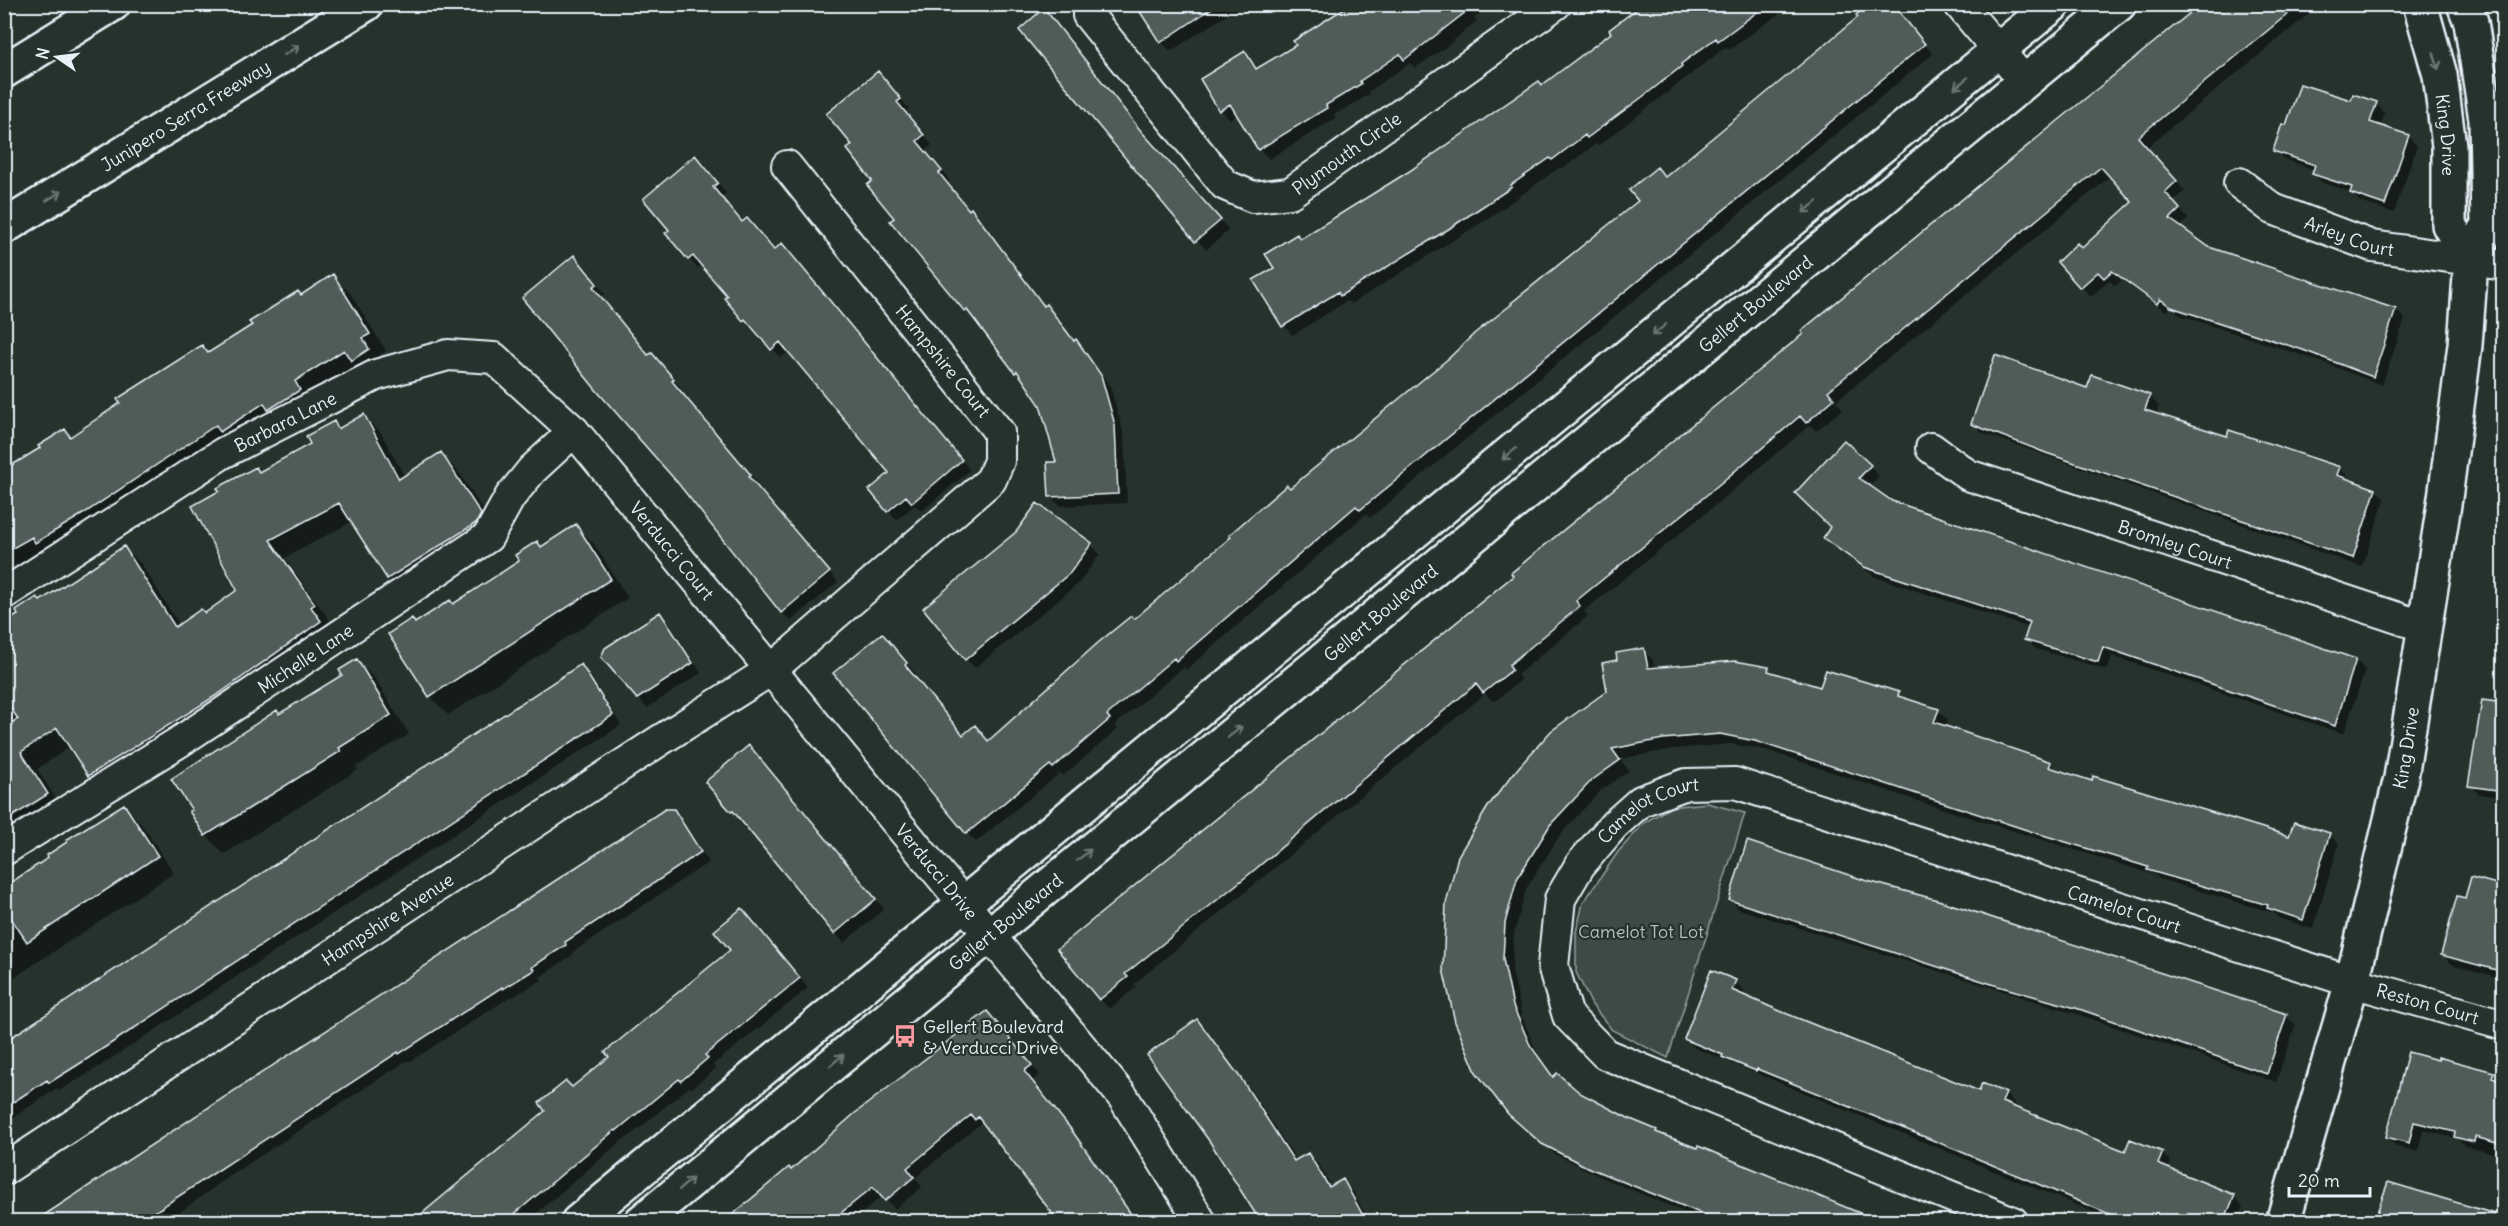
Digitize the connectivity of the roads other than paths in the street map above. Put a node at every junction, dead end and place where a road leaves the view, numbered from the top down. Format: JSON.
{"nodes":[{"id":1,"x":113,"y":4,"type":"edge"},
{"id":2,"x":366,"y":4,"type":"edge"},
{"id":3,"x":1088,"y":4,"type":"edge"},
{"id":4,"x":1557,"y":4,"type":"edge"},
{"id":5,"x":1959,"y":4,"type":"edge"},
{"id":6,"x":2054,"y":4,"type":"edge"},
{"id":7,"x":2119,"y":4,"type":"edge"},
{"id":8,"x":2420,"y":4,"type":"edge"},
{"id":9,"x":2464,"y":4,"type":"edge"},
{"id":10,"x":2000,"y":51,"type":"junction"},
{"id":11,"x":4,"y":71,"type":"edge"},
{"id":12,"x":2025,"y":82,"type":"junction"},
{"id":13,"x":787,"y":166,"type":"dead end"},
{"id":14,"x":2239,"y":183,"type":"dead end"},
{"id":15,"x":4,"y":227,"type":"edge"},
{"id":16,"x":2471,"y":262,"type":"junction"},
{"id":17,"x":2504,"y":265,"type":"edge"},
{"id":18,"x":574,"y":431,"type":"junction"},
{"id":19,"x":1931,"y":448,"type":"dead end"},
{"id":20,"x":4,"y":594,"type":"edge"},
{"id":21,"x":2424,"y":627,"type":"junction"},
{"id":22,"x":771,"y":670,"type":"junction"},
{"id":23,"x":4,"y":850,"type":"edge"},
{"id":24,"x":962,"y":903,"type":"junction"},
{"id":25,"x":988,"y":934,"type":"junction"},
{"id":26,"x":2352,"y":982,"type":"junction"},
{"id":27,"x":2504,"y":1025,"type":"edge"},
{"id":28,"x":4,"y":1170,"type":"edge"},
{"id":29,"x":578,"y":1221,"type":"edge"},
{"id":30,"x":641,"y":1221,"type":"edge"},
{"id":31,"x":1201,"y":1221,"type":"edge"},
{"id":32,"x":2013,"y":1221,"type":"edge"},
{"id":33,"x":2283,"y":1221,"type":"edge"}],
"edges":[{"from":1,"to":11,"type":"main road"},
{"from":15,"to":2,"type":"main road","name":"Junipero Serra Freeway","one_way":true},
{"from":3,"to":4,"type":"street","name":"Plymouth Circle"},
{"from":5,"to":10,"type":"street"},
{"from":6,"to":10,"type":"main road"},
{"from":7,"to":12,"type":"main road","name":"Gellert Boulevard"},
{"from":8,"to":16,"type":"main road","name":"King Drive","one_way":true},
{"from":9,"to":16,"type":"main road","name":"King Drive"},
{"from":10,"to":12,"type":"street"},
{"from":10,"to":24,"type":"main road","one_way":true},
{"from":25,"to":12,"type":"main road","name":"Gellert Boulevard","one_way":true},
{"from":13,"to":22,"type":"street","name":"Hampshire Court"},
{"from":14,"to":16,"type":"street","name":"Arley Court"},
{"from":16,"to":17,"type":"street","name":"Arley Court"},
{"from":16,"to":21,"type":"main road","name":"King Drive"},
{"from":18,"to":20,"type":"street","name":"Barbara Lane"},
{"from":18,"to":22,"type":"street","name":"Verducci Court"},
{"from":18,"to":23,"type":"street","name":"Michelle Lane"},
{"from":19,"to":21,"type":"street","name":"Bromley Court"},
{"from":21,"to":26,"type":"main road","name":"King Drive"},
{"from":22,"to":24,"type":"street","name":"Verducci Drive"},
{"from":22,"to":28,"type":"street","name":"Hampshire Avenue"},
{"from":24,"to":25,"type":"street","name":"Verducci Drive"},
{"from":24,"to":29,"type":"main road"},
{"from":30,"to":25,"type":"main road","name":"Gellert Boulevard","one_way":true},
{"from":25,"to":31,"type":"street","name":"Verducci Drive"},
{"from":26,"to":27,"type":"street","name":"Reston Court"},
{"from":26,"to":32,"type":"street","name":"Camelot Court"},
{"from":26,"to":33,"type":"main road","name":"King Drive"}]}
